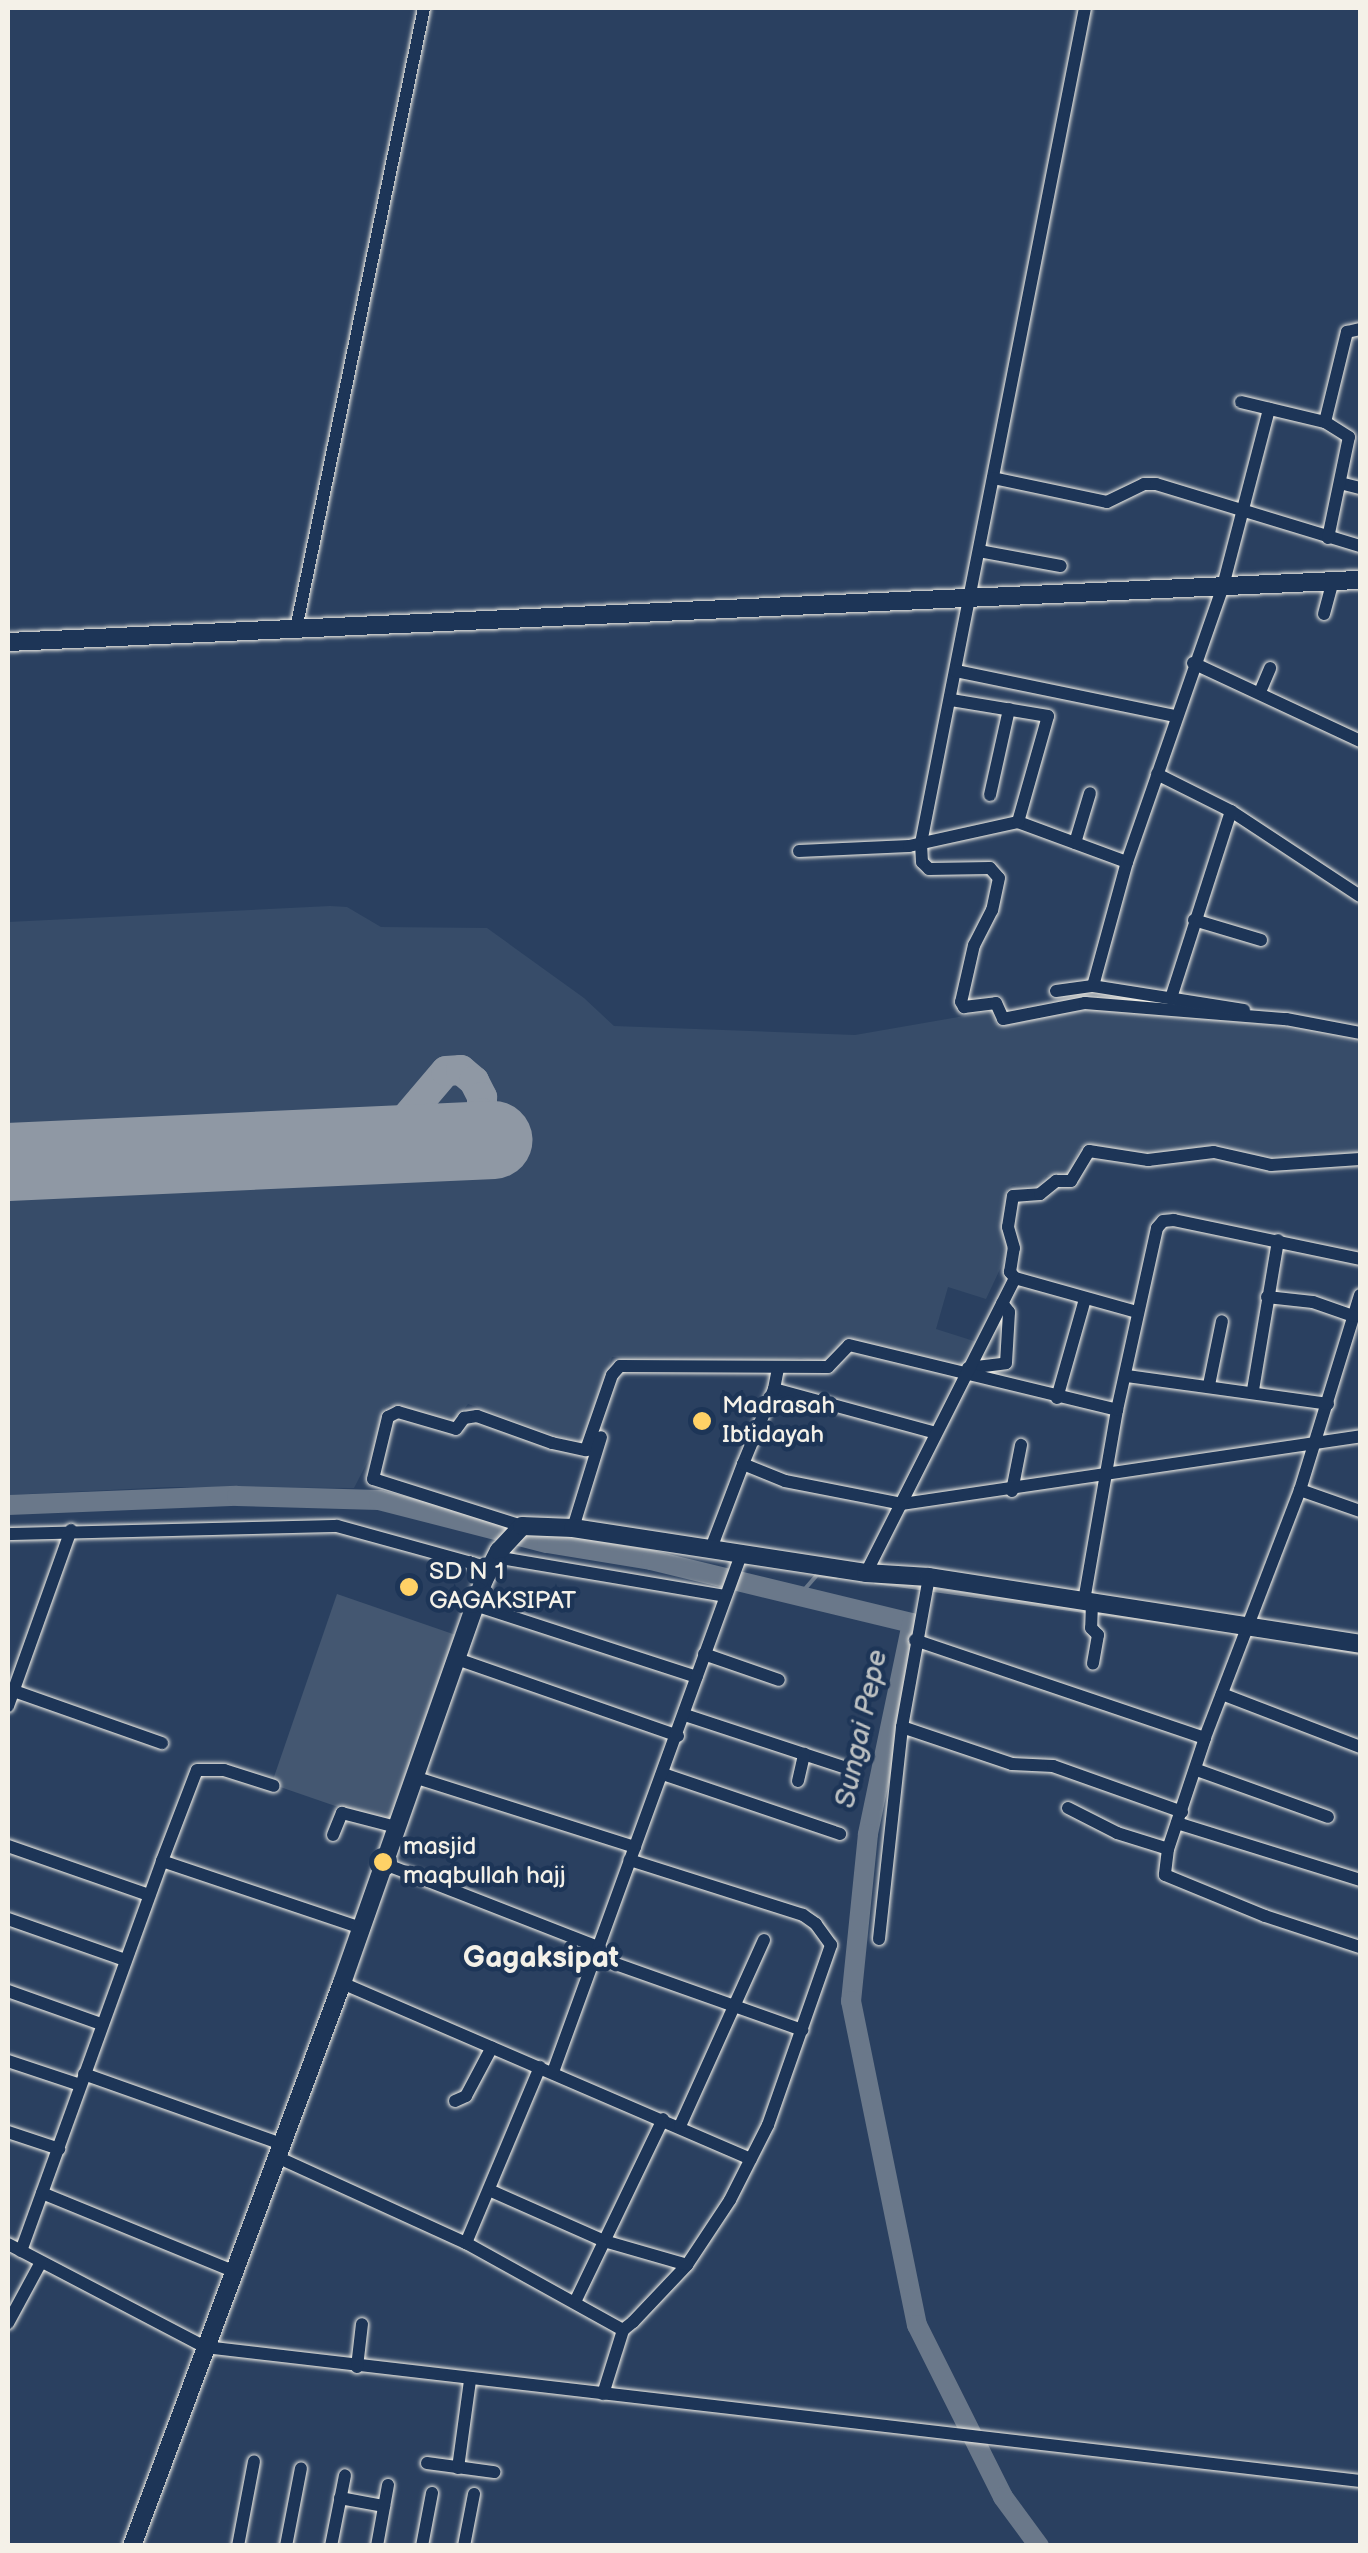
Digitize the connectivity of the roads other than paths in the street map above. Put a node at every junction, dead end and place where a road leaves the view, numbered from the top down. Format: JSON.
{"nodes":[{"id":1,"x":424,"y":8,"type":"edge"},
{"id":2,"x":1085,"y":8,"type":"edge"},
{"id":3,"x":1360,"y":329,"type":"edge"},
{"id":4,"x":1240,"y":402,"type":"dead end"},
{"id":5,"x":1268,"y":409,"type":"junction"},
{"id":6,"x":1325,"y":422,"type":"junction"},
{"id":7,"x":993,"y":478,"type":"junction"},
{"id":8,"x":1340,"y":482,"type":"junction"},
{"id":9,"x":1360,"y":488,"type":"edge"},
{"id":10,"x":1244,"y":514,"type":"junction"},
{"id":11,"x":1328,"y":538,"type":"junction"},
{"id":12,"x":1360,"y":546,"type":"edge"},
{"id":13,"x":979,"y":551,"type":"junction"},
{"id":14,"x":1061,"y":566,"type":"dead end"},
{"id":15,"x":1360,"y":580,"type":"edge"},
{"id":16,"x":1334,"y":581,"type":"junction"},
{"id":17,"x":1223,"y":586,"type":"junction"},
{"id":18,"x":970,"y":598,"type":"junction"},
{"id":19,"x":1324,"y":614,"type":"dead end"},
{"id":20,"x":296,"y":629,"type":"junction"},
{"id":21,"x":8,"y":642,"type":"edge"},
{"id":22,"x":1193,"y":662,"type":"junction"},
{"id":23,"x":1270,"y":668,"type":"dead end"},
{"id":24,"x":956,"y":672,"type":"junction"},
{"id":25,"x":1054,"y":691,"type":"junction"},
{"id":26,"x":1260,"y":692,"type":"junction"},
{"id":27,"x":951,"y":700,"type":"junction"},
{"id":28,"x":1009,"y":710,"type":"junction"},
{"id":29,"x":1048,"y":716,"type":"junction"},
{"id":30,"x":1175,"y":716,"type":"junction"},
{"id":31,"x":1360,"y":742,"type":"edge"},
{"id":32,"x":1158,"y":774,"type":"junction"},
{"id":33,"x":1090,"y":793,"type":"dead end"},
{"id":34,"x":990,"y":795,"type":"dead end"},
{"id":35,"x":1230,"y":810,"type":"junction"},
{"id":36,"x":1018,"y":822,"type":"junction"},
{"id":37,"x":921,"y":843,"type":"junction"},
{"id":38,"x":1075,"y":843,"type":"junction"},
{"id":39,"x":799,"y":851,"type":"dead end"},
{"id":40,"x":1126,"y":862,"type":"junction"},
{"id":41,"x":1360,"y":896,"type":"edge"},
{"id":42,"x":1194,"y":920,"type":"junction"},
{"id":43,"x":1262,"y":940,"type":"dead end"},
{"id":44,"x":1092,"y":986,"type":"junction"},
{"id":45,"x":1056,"y":991,"type":"dead end"},
{"id":46,"x":1171,"y":998,"type":"junction"},
{"id":47,"x":1286,"y":1018,"type":"junction"},
{"id":48,"x":1360,"y":1033,"type":"edge"},
{"id":49,"x":1360,"y":1159,"type":"edge"},
{"id":50,"x":1278,"y":1240,"type":"junction"},
{"id":51,"x":1360,"y":1259,"type":"edge"},
{"id":52,"x":1014,"y":1278,"type":"junction"},
{"id":53,"x":1360,"y":1295,"type":"edge"},
{"id":54,"x":1267,"y":1297,"type":"junction"},
{"id":55,"x":1086,"y":1300,"type":"junction"},
{"id":56,"x":1002,"y":1302,"type":"junction"},
{"id":57,"x":1137,"y":1312,"type":"junction"},
{"id":58,"x":1354,"y":1316,"type":"junction"},
{"id":59,"x":1222,"y":1321,"type":"dead end"},
{"id":60,"x":778,"y":1368,"type":"junction"},
{"id":61,"x":966,"y":1371,"type":"junction"},
{"id":62,"x":1127,"y":1376,"type":"junction"},
{"id":63,"x":1208,"y":1385,"type":"junction"},
{"id":64,"x":774,"y":1389,"type":"junction"},
{"id":65,"x":1253,"y":1390,"type":"junction"},
{"id":66,"x":614,"y":1392,"type":"dead end"},
{"id":67,"x":1057,"y":1398,"type":"junction"},
{"id":68,"x":1328,"y":1404,"type":"junction"},
{"id":69,"x":1117,"y":1410,"type":"junction"},
{"id":70,"x":936,"y":1433,"type":"junction"},
{"id":71,"x":1360,"y":1436,"type":"edge"},
{"id":72,"x":1315,"y":1441,"type":"junction"},
{"id":73,"x":1021,"y":1446,"type":"dead end"},
{"id":74,"x":744,"y":1464,"type":"junction"},
{"id":75,"x":1108,"y":1476,"type":"junction"},
{"id":76,"x":1300,"y":1490,"type":"junction"},
{"id":77,"x":1012,"y":1491,"type":"junction"},
{"id":78,"x":902,"y":1504,"type":"junction"},
{"id":79,"x":1360,"y":1511,"type":"edge"},
{"id":80,"x":573,"y":1528,"type":"junction"},
{"id":81,"x":71,"y":1530,"type":"junction"},
{"id":82,"x":517,"y":1530,"type":"junction"},
{"id":83,"x":8,"y":1534,"type":"edge"},
{"id":84,"x":710,"y":1550,"type":"junction"},
{"id":85,"x":494,"y":1559,"type":"junction"},
{"id":86,"x":739,"y":1562,"type":"junction"},
{"id":87,"x":866,"y":1573,"type":"junction"},
{"id":88,"x":929,"y":1579,"type":"junction"},
{"id":89,"x":727,"y":1593,"type":"junction"},
{"id":90,"x":475,"y":1605,"type":"junction"},
{"id":91,"x":1090,"y":1608,"type":"junction"},
{"id":92,"x":1246,"y":1627,"type":"junction"},
{"id":93,"x":915,"y":1640,"type":"junction"},
{"id":94,"x":1360,"y":1644,"type":"edge"},
{"id":95,"x":704,"y":1654,"type":"junction"},
{"id":96,"x":457,"y":1659,"type":"junction"},
{"id":97,"x":1093,"y":1664,"type":"dead end"},
{"id":98,"x":697,"y":1676,"type":"junction"},
{"id":99,"x":779,"y":1680,"type":"dead end"},
{"id":100,"x":1222,"y":1694,"type":"junction"},
{"id":101,"x":10,"y":1697,"type":"edge"},
{"id":102,"x":685,"y":1714,"type":"junction"},
{"id":103,"x":902,"y":1727,"type":"junction"},
{"id":104,"x":678,"y":1736,"type":"junction"},
{"id":105,"x":1205,"y":1738,"type":"junction"},
{"id":106,"x":162,"y":1743,"type":"dead end"},
{"id":107,"x":1360,"y":1747,"type":"edge"},
{"id":108,"x":804,"y":1754,"type":"junction"},
{"id":109,"x":846,"y":1768,"type":"dead end"},
{"id":110,"x":1198,"y":1770,"type":"junction"},
{"id":111,"x":663,"y":1774,"type":"junction"},
{"id":112,"x":414,"y":1776,"type":"junction"},
{"id":113,"x":798,"y":1780,"type":"dead end"},
{"id":114,"x":274,"y":1786,"type":"dead end"},
{"id":115,"x":1068,"y":1808,"type":"dead end"},
{"id":116,"x":1328,"y":1817,"type":"dead end"},
{"id":117,"x":1179,"y":1818,"type":"junction"},
{"id":118,"x":396,"y":1828,"type":"junction"},
{"id":119,"x":840,"y":1834,"type":"dead end"},
{"id":120,"x":333,"y":1835,"type":"dead end"},
{"id":121,"x":8,"y":1846,"type":"edge"},
{"id":122,"x":1168,"y":1849,"type":"junction"},
{"id":123,"x":632,"y":1854,"type":"junction"},
{"id":124,"x":162,"y":1861,"type":"junction"},
{"id":125,"x":384,"y":1864,"type":"junction"},
{"id":126,"x":1360,"y":1880,"type":"edge"},
{"id":127,"x":149,"y":1895,"type":"junction"},
{"id":128,"x":8,"y":1919,"type":"edge"},
{"id":129,"x":361,"y":1928,"type":"junction"},
{"id":130,"x":878,"y":1938,"type":"dead end"},
{"id":131,"x":764,"y":1940,"type":"dead end"},
{"id":132,"x":1360,"y":1947,"type":"edge"},
{"id":133,"x":598,"y":1953,"type":"junction"},
{"id":134,"x":125,"y":1960,"type":"junction"},
{"id":135,"x":342,"y":1983,"type":"junction"},
{"id":136,"x":8,"y":1991,"type":"edge"},
{"id":137,"x":737,"y":2006,"type":"junction"},
{"id":138,"x":101,"y":2024,"type":"junction"},
{"id":139,"x":802,"y":2030,"type":"junction"},
{"id":140,"x":492,"y":2047,"type":"junction"},
{"id":141,"x":8,"y":2061,"type":"edge"},
{"id":142,"x":547,"y":2069,"type":"junction"},
{"id":143,"x":82,"y":2079,"type":"junction"},
{"id":144,"x":455,"y":2101,"type":"dead end"},
{"id":145,"x":663,"y":2118,"type":"junction"},
{"id":146,"x":680,"y":2126,"type":"junction"},
{"id":147,"x":8,"y":2132,"type":"edge"},
{"id":148,"x":58,"y":2149,"type":"junction"},
{"id":149,"x":280,"y":2150,"type":"junction"},
{"id":150,"x":751,"y":2159,"type":"junction"},
{"id":151,"x":489,"y":2190,"type":"junction"},
{"id":152,"x":42,"y":2194,"type":"junction"},
{"id":153,"x":604,"y":2241,"type":"junction"},
{"id":154,"x":466,"y":2243,"type":"junction"},
{"id":155,"x":8,"y":2244,"type":"edge"},
{"id":156,"x":21,"y":2251,"type":"junction"},
{"id":157,"x":41,"y":2262,"type":"junction"},
{"id":158,"x":687,"y":2266,"type":"junction"},
{"id":159,"x":232,"y":2271,"type":"junction"},
{"id":160,"x":575,"y":2302,"type":"junction"},
{"id":161,"x":8,"y":2323,"type":"edge"},
{"id":162,"x":362,"y":2324,"type":"dead end"},
{"id":163,"x":624,"y":2330,"type":"junction"},
{"id":164,"x":205,"y":2347,"type":"junction"},
{"id":165,"x":357,"y":2367,"type":"junction"},
{"id":166,"x":470,"y":2380,"type":"junction"},
{"id":167,"x":602,"y":2394,"type":"junction"},
{"id":168,"x":254,"y":2461,"type":"dead end"},
{"id":169,"x":427,"y":2463,"type":"dead end"},
{"id":170,"x":301,"y":2468,"type":"dead end"},
{"id":171,"x":458,"y":2468,"type":"junction"},
{"id":172,"x":494,"y":2472,"type":"dead end"},
{"id":173,"x":345,"y":2475,"type":"dead end"},
{"id":174,"x":1360,"y":2481,"type":"edge"},
{"id":175,"x":388,"y":2484,"type":"dead end"},
{"id":176,"x":432,"y":2493,"type":"dead end"},
{"id":177,"x":474,"y":2494,"type":"dead end"},
{"id":178,"x":340,"y":2498,"type":"junction"},
{"id":179,"x":384,"y":2506,"type":"junction"},
{"id":180,"x":132,"y":2546,"type":"edge"},
{"id":181,"x":238,"y":2546,"type":"edge"},
{"id":182,"x":286,"y":2546,"type":"edge"},
{"id":183,"x":331,"y":2546,"type":"edge"},
{"id":184,"x":377,"y":2546,"type":"edge"},
{"id":185,"x":422,"y":2546,"type":"edge"},
{"id":186,"x":464,"y":2546,"type":"edge"}],
"edges":[{"from":1,"to":20,"type":"street"},
{"from":2,"to":7,"type":"street"},
{"from":3,"to":6,"type":"street"},
{"from":4,"to":5,"type":"street"},
{"from":5,"to":6,"type":"street"},
{"from":5,"to":10,"type":"street"},
{"from":6,"to":8,"type":"street"},
{"from":7,"to":10,"type":"street"},
{"from":7,"to":13,"type":"street"},
{"from":8,"to":9,"type":"street"},
{"from":8,"to":11,"type":"street"},
{"from":10,"to":11,"type":"street"},
{"from":10,"to":17,"type":"street"},
{"from":11,"to":12,"type":"street"},
{"from":13,"to":14,"type":"street"},
{"from":13,"to":18,"type":"street"},
{"from":15,"to":16,"type":"main road"},
{"from":16,"to":17,"type":"main road"},
{"from":16,"to":19,"type":"street"},
{"from":17,"to":18,"type":"main road"},
{"from":17,"to":22,"type":"street"},
{"from":18,"to":20,"type":"main road"},
{"from":18,"to":24,"type":"street"},
{"from":20,"to":21,"type":"main road"},
{"from":22,"to":26,"type":"street"},
{"from":22,"to":30,"type":"street"},
{"from":23,"to":26,"type":"street"},
{"from":24,"to":25,"type":"street"},
{"from":24,"to":27,"type":"street"},
{"from":25,"to":29,"type":"street"},
{"from":25,"to":30,"type":"street"},
{"from":26,"to":31,"type":"street"},
{"from":27,"to":28,"type":"street"},
{"from":27,"to":37,"type":"street"},
{"from":28,"to":29,"type":"street"},
{"from":28,"to":34,"type":"street"},
{"from":29,"to":36,"type":"street"},
{"from":30,"to":32,"type":"street"},
{"from":32,"to":35,"type":"street"},
{"from":32,"to":40,"type":"street"},
{"from":33,"to":38,"type":"street"},
{"from":35,"to":41,"type":"street"},
{"from":35,"to":42,"type":"street"},
{"from":36,"to":37,"type":"street"},
{"from":36,"to":38,"type":"street"},
{"from":37,"to":39,"type":"street"},
{"from":37,"to":47,"type":"street"},
{"from":38,"to":40,"type":"street"},
{"from":40,"to":44,"type":"street"},
{"from":42,"to":43,"type":"street"},
{"from":42,"to":46,"type":"street"},
{"from":44,"to":45,"type":"street"},
{"from":44,"to":46,"type":"street"},
{"from":46,"to":47,"type":"street"},
{"from":47,"to":48,"type":"street"},
{"from":49,"to":52,"type":"street"},
{"from":50,"to":51,"type":"street"},
{"from":50,"to":54,"type":"street"},
{"from":50,"to":57,"type":"street"},
{"from":52,"to":55,"type":"street"},
{"from":52,"to":56,"type":"street"},
{"from":53,"to":58,"type":"street"},
{"from":54,"to":58,"type":"street"},
{"from":54,"to":65,"type":"street"},
{"from":55,"to":57,"type":"street"},
{"from":55,"to":67,"type":"street"},
{"from":56,"to":61,"type":"street"},
{"from":56,"to":61,"type":"street"},
{"from":57,"to":62,"type":"street"},
{"from":58,"to":68,"type":"street"},
{"from":59,"to":63,"type":"street"},
{"from":60,"to":61,"type":"street"},
{"from":60,"to":64,"type":"street"},
{"from":60,"to":82,"type":"street"},
{"from":61,"to":67,"type":"street"},
{"from":61,"to":70,"type":"street"},
{"from":62,"to":63,"type":"street"},
{"from":62,"to":69,"type":"street"},
{"from":63,"to":65,"type":"street"},
{"from":64,"to":70,"type":"street"},
{"from":64,"to":74,"type":"street"},
{"from":65,"to":68,"type":"street"},
{"from":66,"to":80,"type":"street"},
{"from":67,"to":69,"type":"street"},
{"from":68,"to":72,"type":"street"},
{"from":69,"to":75,"type":"street"},
{"from":70,"to":78,"type":"street"},
{"from":71,"to":72,"type":"street"},
{"from":72,"to":75,"type":"street"},
{"from":72,"to":76,"type":"street"},
{"from":73,"to":77,"type":"street"},
{"from":74,"to":78,"type":"street"},
{"from":74,"to":84,"type":"street"},
{"from":75,"to":77,"type":"street"},
{"from":75,"to":91,"type":"street"},
{"from":76,"to":79,"type":"street"},
{"from":76,"to":92,"type":"street"},
{"from":77,"to":78,"type":"street"},
{"from":78,"to":87,"type":"street"},
{"from":80,"to":82,"type":"main road"},
{"from":80,"to":84,"type":"main road"},
{"from":81,"to":83,"type":"street"},
{"from":81,"to":85,"type":"street"},
{"from":81,"to":101,"type":"street"},
{"from":82,"to":85,"type":"main road"},
{"from":84,"to":86,"type":"main road"},
{"from":85,"to":89,"type":"street"},
{"from":85,"to":90,"type":"main road"},
{"from":86,"to":87,"type":"main road"},
{"from":86,"to":89,"type":"street"},
{"from":87,"to":88,"type":"main road"},
{"from":88,"to":91,"type":"main road"},
{"from":88,"to":93,"type":"street"},
{"from":89,"to":95,"type":"street"},
{"from":90,"to":96,"type":"main road"},
{"from":90,"to":98,"type":"street"},
{"from":91,"to":92,"type":"main road"},
{"from":91,"to":97,"type":"street"},
{"from":92,"to":94,"type":"main road"},
{"from":92,"to":100,"type":"street"},
{"from":93,"to":103,"type":"street"},
{"from":93,"to":105,"type":"street"},
{"from":95,"to":98,"type":"street"},
{"from":95,"to":99,"type":"street"},
{"from":96,"to":104,"type":"street"},
{"from":96,"to":112,"type":"main road"},
{"from":98,"to":102,"type":"street"},
{"from":100,"to":105,"type":"street"},
{"from":100,"to":107,"type":"street"},
{"from":101,"to":106,"type":"street"},
{"from":102,"to":104,"type":"street"},
{"from":102,"to":108,"type":"street"},
{"from":103,"to":117,"type":"street"},
{"from":103,"to":130,"type":"street"},
{"from":104,"to":111,"type":"street"},
{"from":105,"to":110,"type":"street"},
{"from":108,"to":109,"type":"street"},
{"from":108,"to":113,"type":"street"},
{"from":110,"to":116,"type":"street"},
{"from":110,"to":117,"type":"street"},
{"from":111,"to":119,"type":"street"},
{"from":111,"to":123,"type":"street"},
{"from":112,"to":118,"type":"main road"},
{"from":112,"to":123,"type":"street"},
{"from":114,"to":124,"type":"street"},
{"from":115,"to":122,"type":"street"},
{"from":117,"to":122,"type":"street"},
{"from":117,"to":126,"type":"street"},
{"from":118,"to":120,"type":"street"},
{"from":118,"to":125,"type":"main road"},
{"from":121,"to":127,"type":"street"},
{"from":122,"to":132,"type":"street"},
{"from":123,"to":133,"type":"street"},
{"from":123,"to":139,"type":"street"},
{"from":124,"to":127,"type":"street"},
{"from":124,"to":129,"type":"street"},
{"from":125,"to":129,"type":"main road"},
{"from":125,"to":133,"type":"street"},
{"from":127,"to":134,"type":"street"},
{"from":128,"to":134,"type":"street"},
{"from":129,"to":135,"type":"main road"},
{"from":131,"to":137,"type":"street"},
{"from":133,"to":137,"type":"street"},
{"from":133,"to":142,"type":"street"},
{"from":134,"to":138,"type":"street"},
{"from":135,"to":140,"type":"street"},
{"from":135,"to":149,"type":"main road"},
{"from":136,"to":138,"type":"street"},
{"from":137,"to":139,"type":"street"},
{"from":137,"to":146,"type":"street"},
{"from":138,"to":143,"type":"street"},
{"from":139,"to":150,"type":"street"},
{"from":140,"to":142,"type":"street"},
{"from":140,"to":144,"type":"street"},
{"from":141,"to":143,"type":"street"},
{"from":142,"to":145,"type":"street"},
{"from":142,"to":151,"type":"street"},
{"from":143,"to":148,"type":"street"},
{"from":143,"to":149,"type":"street"},
{"from":145,"to":146,"type":"street"},
{"from":145,"to":153,"type":"street"},
{"from":146,"to":150,"type":"street"},
{"from":147,"to":148,"type":"street"},
{"from":148,"to":152,"type":"street"},
{"from":149,"to":154,"type":"street"},
{"from":149,"to":159,"type":"main road"},
{"from":150,"to":158,"type":"street"},
{"from":151,"to":153,"type":"street"},
{"from":151,"to":154,"type":"street"},
{"from":152,"to":156,"type":"street"},
{"from":152,"to":159,"type":"street"},
{"from":153,"to":158,"type":"street"},
{"from":153,"to":160,"type":"street"},
{"from":154,"to":160,"type":"street"},
{"from":155,"to":156,"type":"street"},
{"from":156,"to":157,"type":"street"},
{"from":157,"to":161,"type":"street"},
{"from":157,"to":164,"type":"street"},
{"from":158,"to":163,"type":"street"},
{"from":159,"to":164,"type":"main road"},
{"from":160,"to":163,"type":"street"},
{"from":162,"to":165,"type":"street"},
{"from":163,"to":167,"type":"street"},
{"from":164,"to":165,"type":"street"},
{"from":164,"to":180,"type":"main road"},
{"from":165,"to":166,"type":"street"},
{"from":166,"to":167,"type":"street"},
{"from":166,"to":171,"type":"street"},
{"from":167,"to":174,"type":"street"},
{"from":168,"to":181,"type":"street"},
{"from":169,"to":171,"type":"street"},
{"from":170,"to":182,"type":"street"},
{"from":171,"to":172,"type":"street"},
{"from":173,"to":178,"type":"street"},
{"from":175,"to":179,"type":"street"},
{"from":176,"to":185,"type":"street"},
{"from":177,"to":186,"type":"street"},
{"from":178,"to":179,"type":"street"},
{"from":178,"to":183,"type":"street"},
{"from":179,"to":184,"type":"street"}]}
